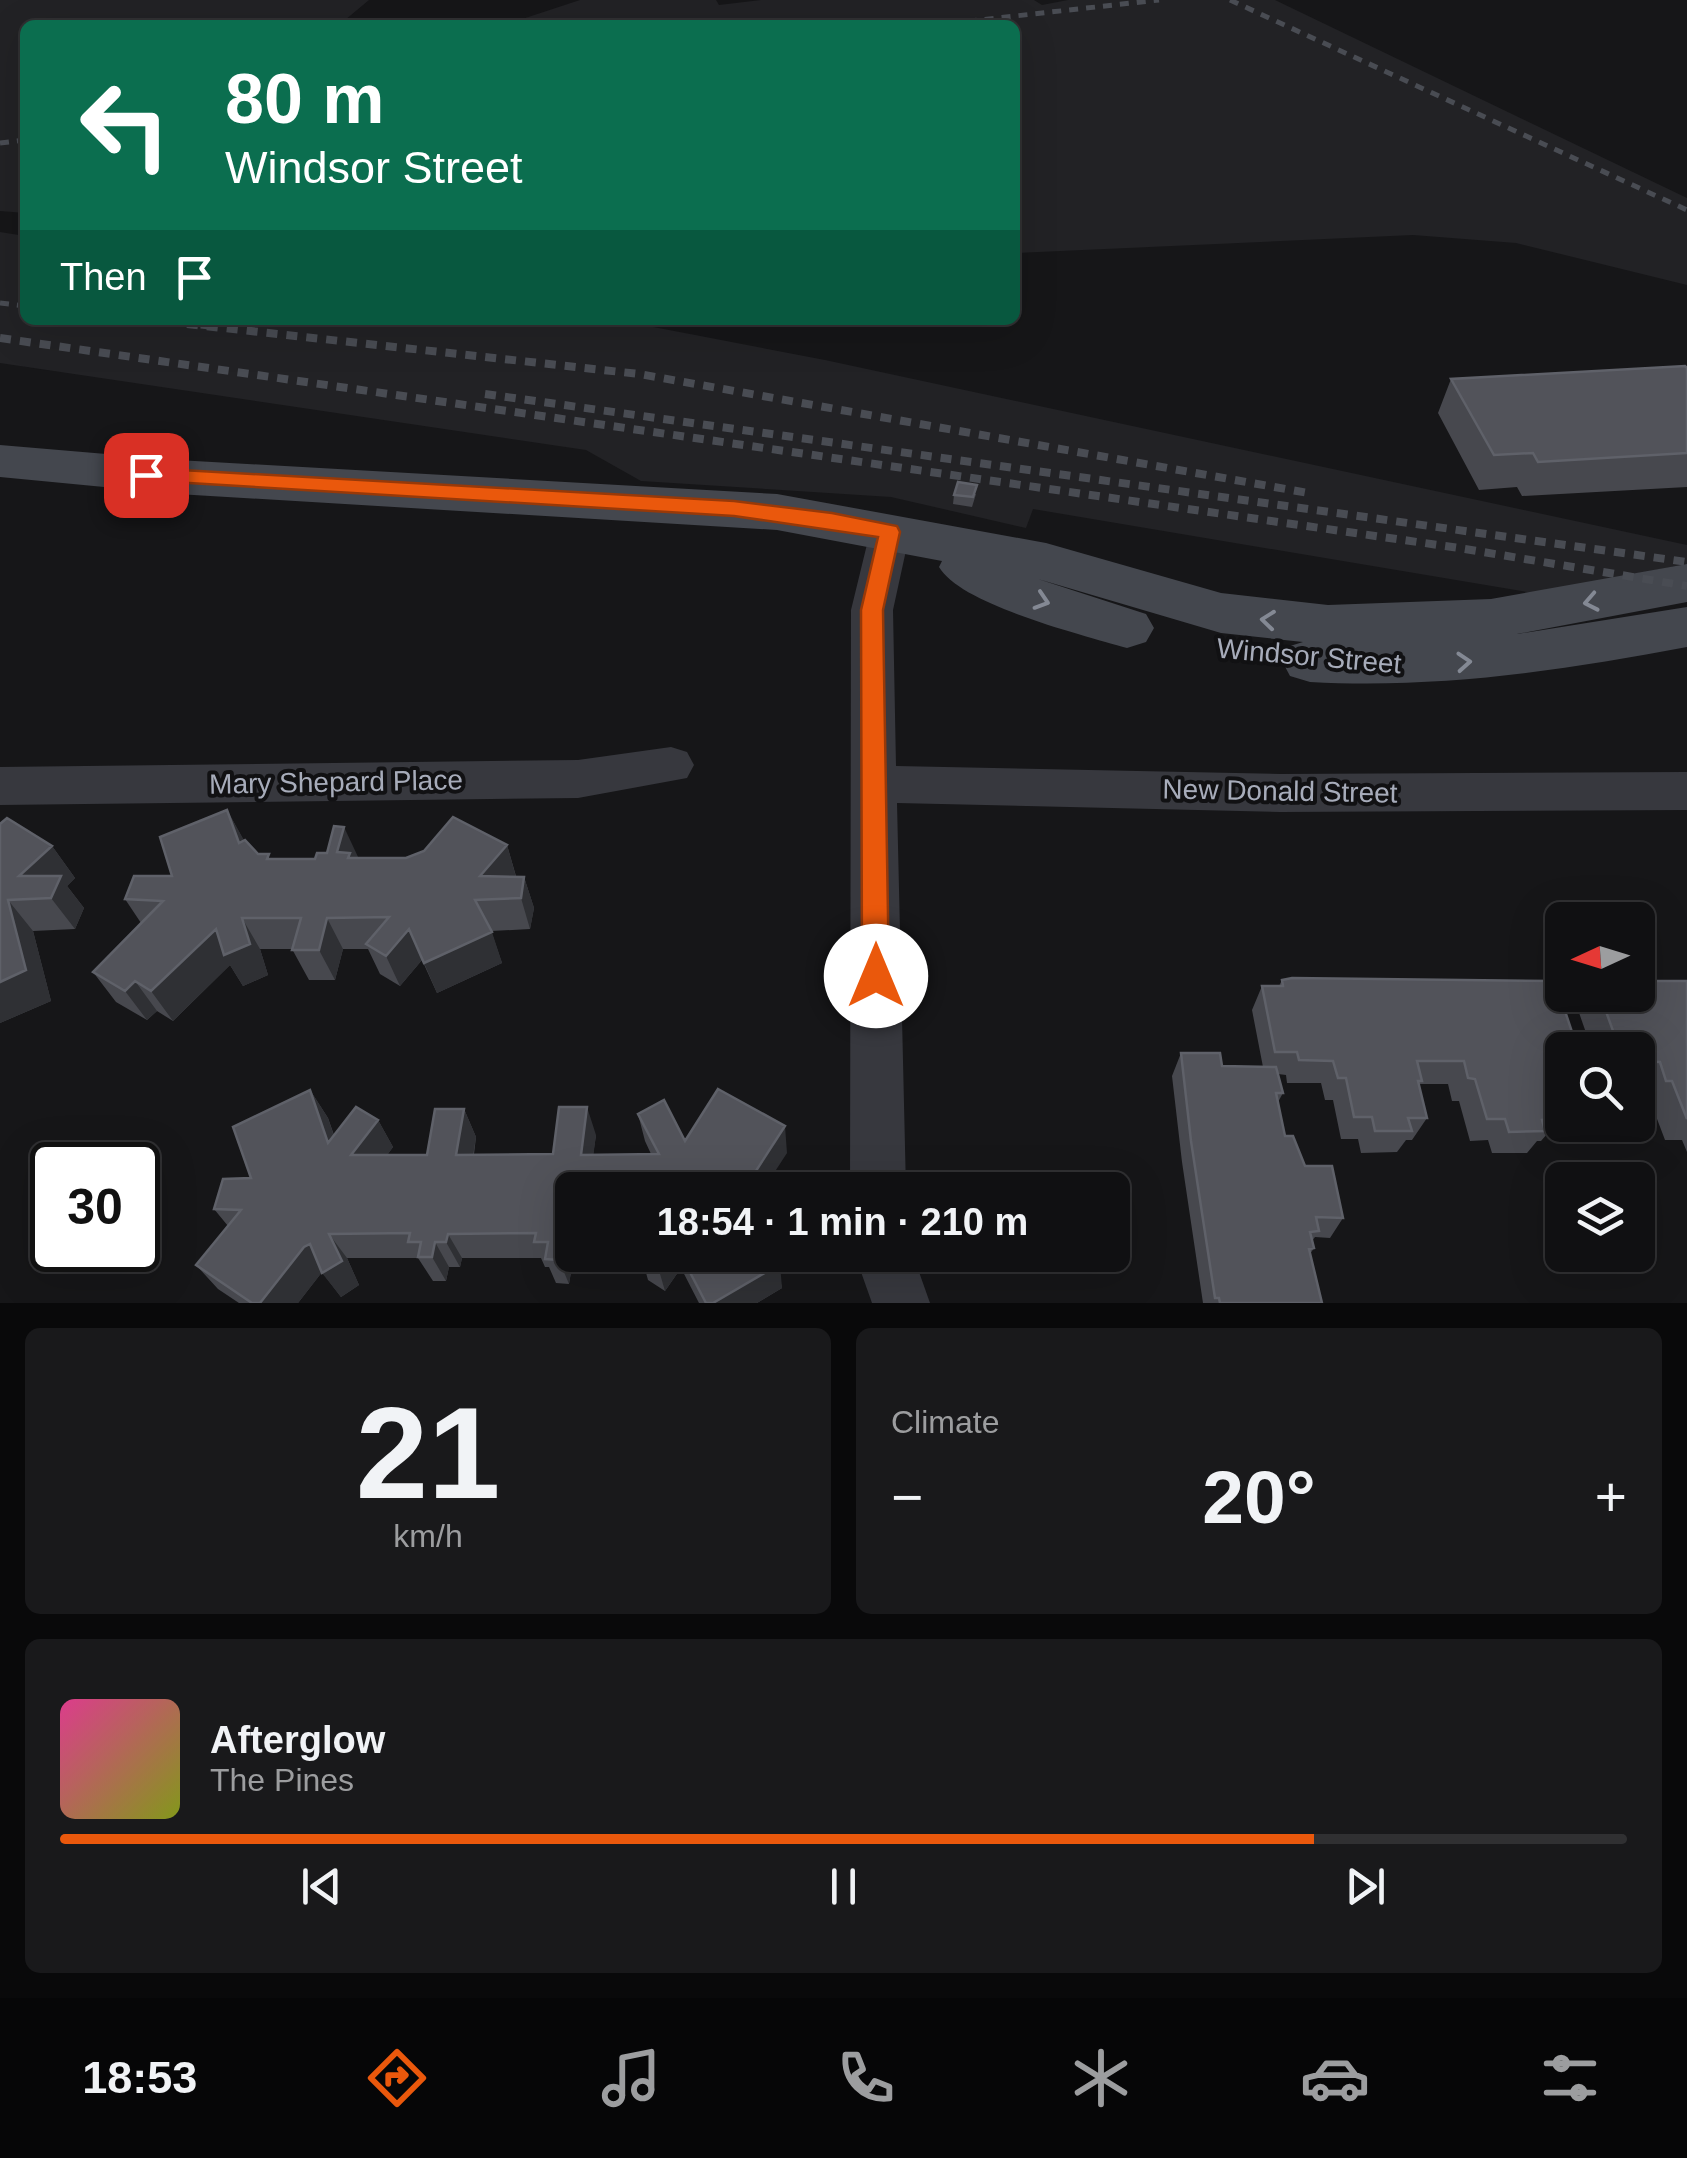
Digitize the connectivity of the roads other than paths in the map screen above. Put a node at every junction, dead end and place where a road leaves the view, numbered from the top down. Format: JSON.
{"nodes":[{"id":1,"x":0,"y":460,"type":"edge"},
{"id":2,"x":890,"y":532,"type":"junction"},
{"id":3,"x":1687,"y":583,"type":"edge"},
{"id":4,"x":1687,"y":626,"type":"edge"},
{"id":5,"x":671,"y":765,"type":"dead end"},
{"id":6,"x":874,"y":784,"type":"junction"},
{"id":7,"x":0,"y":786,"type":"edge"},
{"id":8,"x":1687,"y":792,"type":"edge"},
{"id":9,"x":878,"y":1172,"type":"edge"},
{"id":10,"x":890,"y":1272,"type":"edge"},
{"id":11,"x":901,"y":1303,"type":"edge"}],
"edges":[{"from":1,"to":2,"type":"main road","name":"Windsor Street"},
{"from":3,"to":2,"type":"main road","name":"Windsor Street","one_way":true},
{"from":2,"to":4,"type":"main road","name":"Windsor Street","one_way":true},
{"from":2,"to":6,"type":"street"},
{"from":5,"to":7,"type":"street","name":"Mary Shepard Place"},
{"from":6,"to":8,"type":"street","name":"New Donald Street"},
{"from":6,"to":9,"type":"street"},
{"from":10,"to":11,"type":"street"}]}
